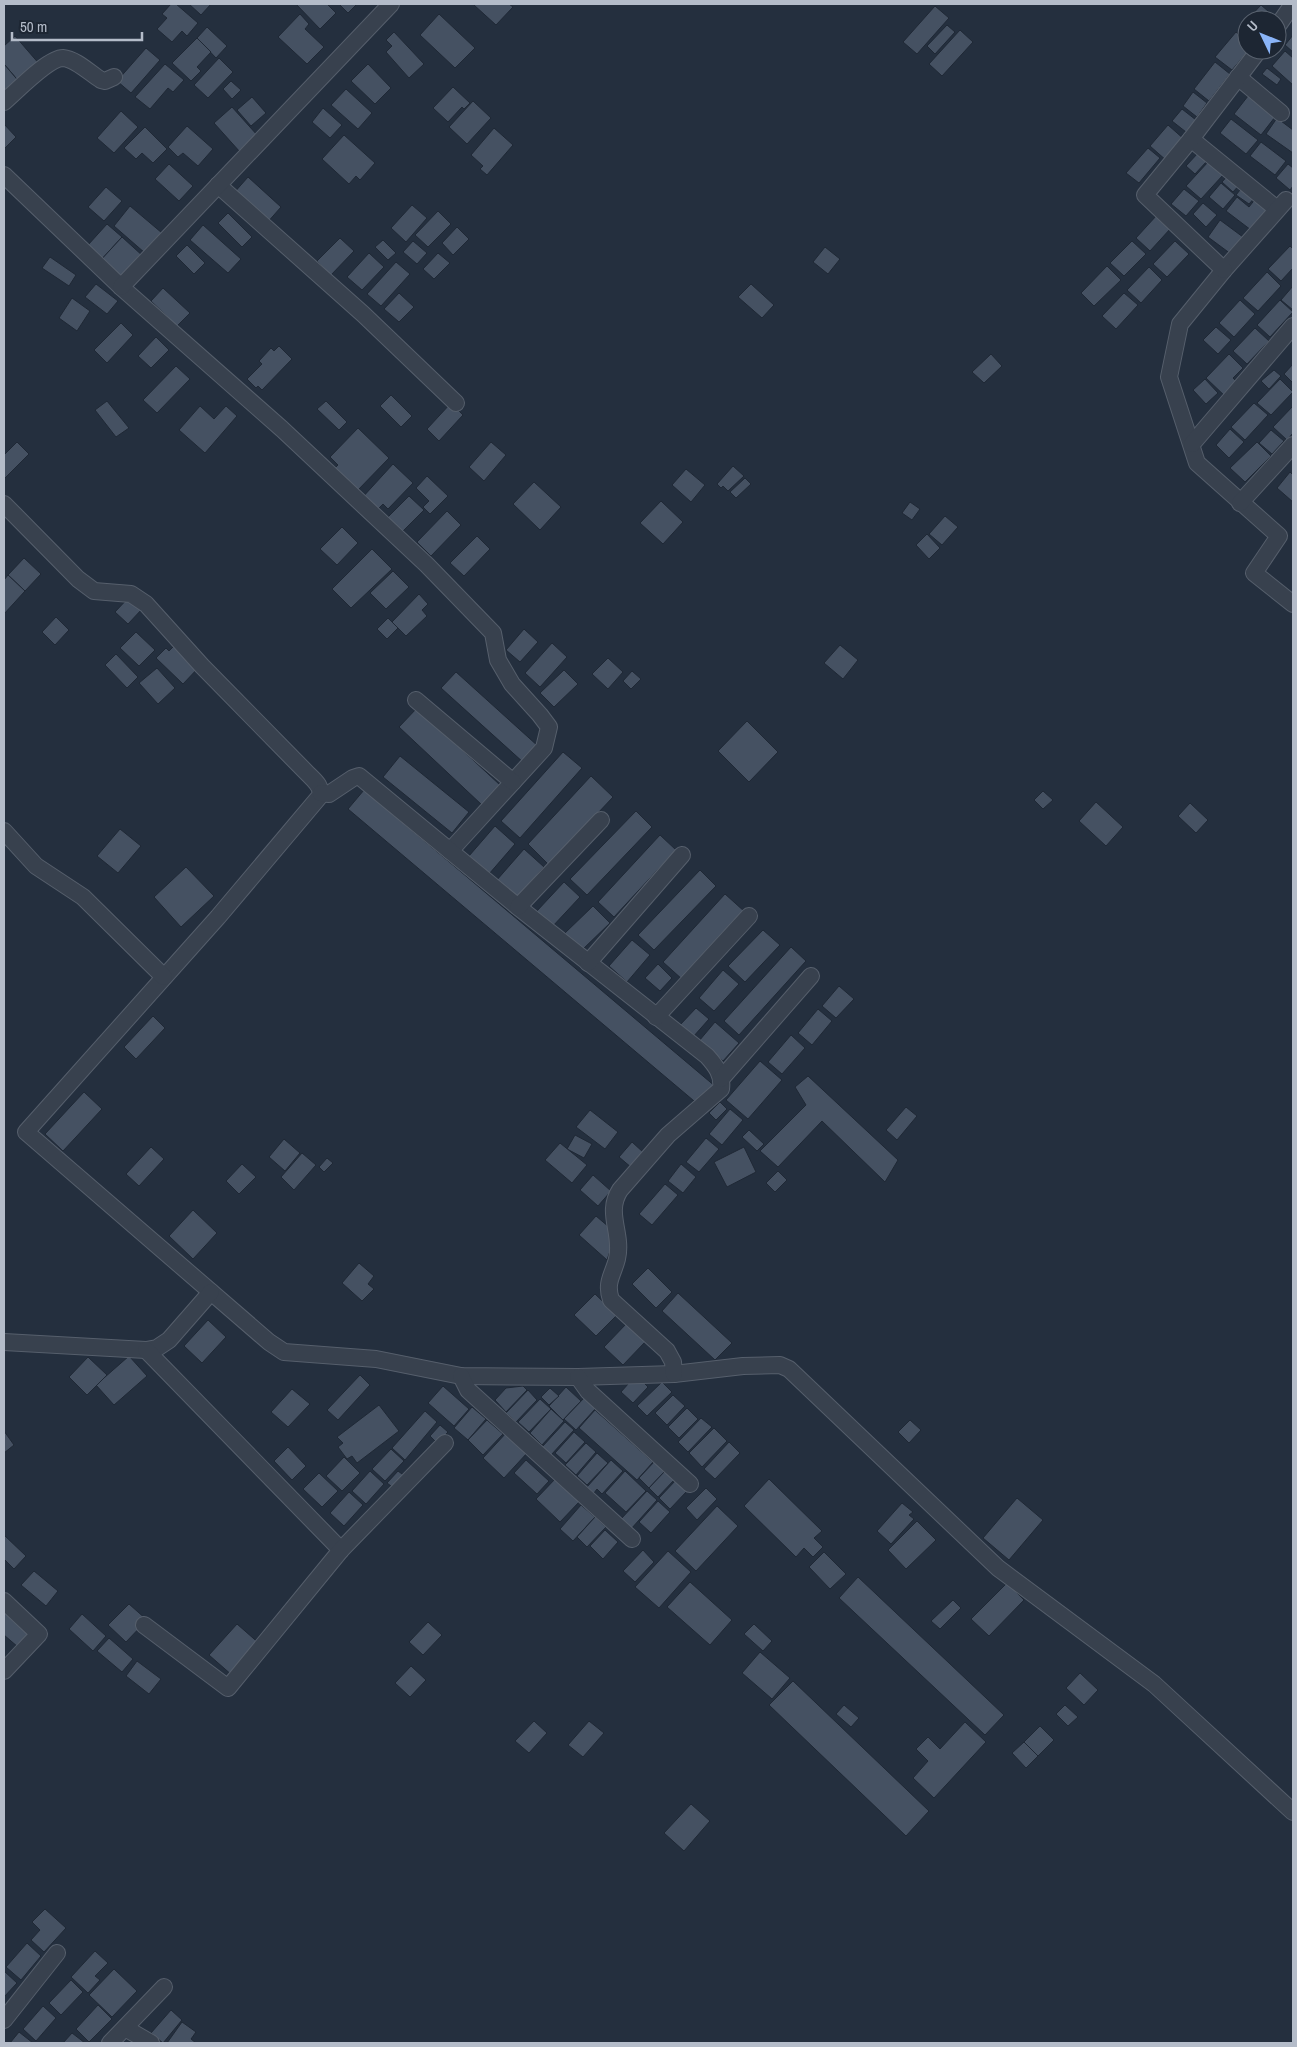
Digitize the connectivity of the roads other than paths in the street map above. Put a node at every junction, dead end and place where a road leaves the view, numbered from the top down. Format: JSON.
{"nodes":[{"id":1,"x":391,"y":4,"type":"edge"},
{"id":2,"x":1251,"y":60,"type":"edge"},
{"id":3,"x":114,"y":77,"type":"dead end"},
{"id":4,"x":1238,"y":77,"type":"junction"},
{"id":5,"x":4,"y":102,"type":"edge"},
{"id":6,"x":1281,"y":113,"type":"dead end"},
{"id":7,"x":1191,"y":139,"type":"junction"},
{"id":8,"x":4,"y":175,"type":"edge"},
{"id":9,"x":218,"y":185,"type":"junction"},
{"id":10,"x":1224,"y":270,"type":"junction"},
{"id":11,"x":121,"y":287,"type":"junction"},
{"id":12,"x":1293,"y":326,"type":"edge"},
{"id":13,"x":456,"y":404,"type":"dead end"},
{"id":14,"x":1192,"y":444,"type":"junction"},
{"id":15,"x":1293,"y":445,"type":"edge"},
{"id":16,"x":1240,"y":503,"type":"junction"},
{"id":17,"x":4,"y":504,"type":"edge"},
{"id":18,"x":1293,"y":604,"type":"edge"},
{"id":19,"x":416,"y":700,"type":"dead end"},
{"id":20,"x":513,"y":782,"type":"junction"},
{"id":21,"x":321,"y":793,"type":"junction"},
{"id":22,"x":601,"y":820,"type":"dead end"},
{"id":23,"x":4,"y":831,"type":"edge"},
{"id":24,"x":450,"y":851,"type":"junction"},
{"id":25,"x":682,"y":855,"type":"dead end"},
{"id":26,"x":518,"y":907,"type":"junction"},
{"id":27,"x":749,"y":916,"type":"dead end"},
{"id":28,"x":588,"y":962,"type":"junction"},
{"id":29,"x":164,"y":976,"type":"junction"},
{"id":30,"x":811,"y":976,"type":"dead end"},
{"id":31,"x":656,"y":1017,"type":"junction"},
{"id":32,"x":721,"y":1079,"type":"junction"},
{"id":33,"x":211,"y":1292,"type":"junction"},
{"id":34,"x":4,"y":1342,"type":"edge"},
{"id":35,"x":146,"y":1350,"type":"junction"},
{"id":36,"x":674,"y":1374,"type":"junction"},
{"id":37,"x":461,"y":1376,"type":"junction"},
{"id":38,"x":578,"y":1376,"type":"junction"},
{"id":39,"x":445,"y":1443,"type":"dead end"},
{"id":40,"x":690,"y":1484,"type":"dead end"},
{"id":41,"x":632,"y":1538,"type":"dead end"},
{"id":42,"x":341,"y":1550,"type":"junction"},
{"id":43,"x":4,"y":1601,"type":"edge"},
{"id":44,"x":144,"y":1625,"type":"dead end"},
{"id":45,"x":4,"y":1671,"type":"edge"},
{"id":46,"x":1293,"y":1812,"type":"edge"},
{"id":47,"x":57,"y":1953,"type":"dead end"},
{"id":48,"x":164,"y":1986,"type":"dead end"},
{"id":49,"x":4,"y":2020,"type":"edge"},
{"id":50,"x":125,"y":2028,"type":"junction"},
{"id":51,"x":110,"y":2043,"type":"edge"},
{"id":52,"x":151,"y":2043,"type":"edge"}],
"edges":[{"from":1,"to":9,"type":"street"},
{"from":2,"to":4,"type":"street"},
{"from":3,"to":5,"type":"street"},
{"from":4,"to":6,"type":"street"},
{"from":4,"to":7,"type":"street"},
{"from":7,"to":10,"type":"street"},
{"from":7,"to":10,"type":"street"},
{"from":8,"to":11,"type":"street"},
{"from":9,"to":11,"type":"street"},
{"from":9,"to":13,"type":"street"},
{"from":10,"to":14,"type":"street"},
{"from":11,"to":20,"type":"street"},
{"from":12,"to":14,"type":"street"},
{"from":14,"to":16,"type":"street"},
{"from":15,"to":16,"type":"street"},
{"from":16,"to":18,"type":"street"},
{"from":17,"to":21,"type":"street"},
{"from":19,"to":20,"type":"street"},
{"from":20,"to":24,"type":"street"},
{"from":21,"to":24,"type":"street"},
{"from":21,"to":29,"type":"street"},
{"from":22,"to":26,"type":"street"},
{"from":23,"to":29,"type":"street"},
{"from":24,"to":26,"type":"street"},
{"from":25,"to":28,"type":"street"},
{"from":26,"to":28,"type":"street"},
{"from":27,"to":31,"type":"street"},
{"from":28,"to":31,"type":"street"},
{"from":29,"to":33,"type":"street"},
{"from":30,"to":32,"type":"street"},
{"from":31,"to":32,"type":"street"},
{"from":32,"to":36,"type":"street"},
{"from":33,"to":35,"type":"street"},
{"from":33,"to":37,"type":"street"},
{"from":34,"to":35,"type":"street"},
{"from":35,"to":42,"type":"street"},
{"from":36,"to":38,"type":"street"},
{"from":36,"to":46,"type":"street"},
{"from":37,"to":38,"type":"street"},
{"from":37,"to":41,"type":"street"},
{"from":38,"to":40,"type":"street"},
{"from":39,"to":42,"type":"street"},
{"from":42,"to":44,"type":"street"},
{"from":43,"to":45,"type":"street"},
{"from":47,"to":49,"type":"street"},
{"from":48,"to":50,"type":"street"},
{"from":50,"to":51,"type":"street"},
{"from":50,"to":52,"type":"street"}]}
